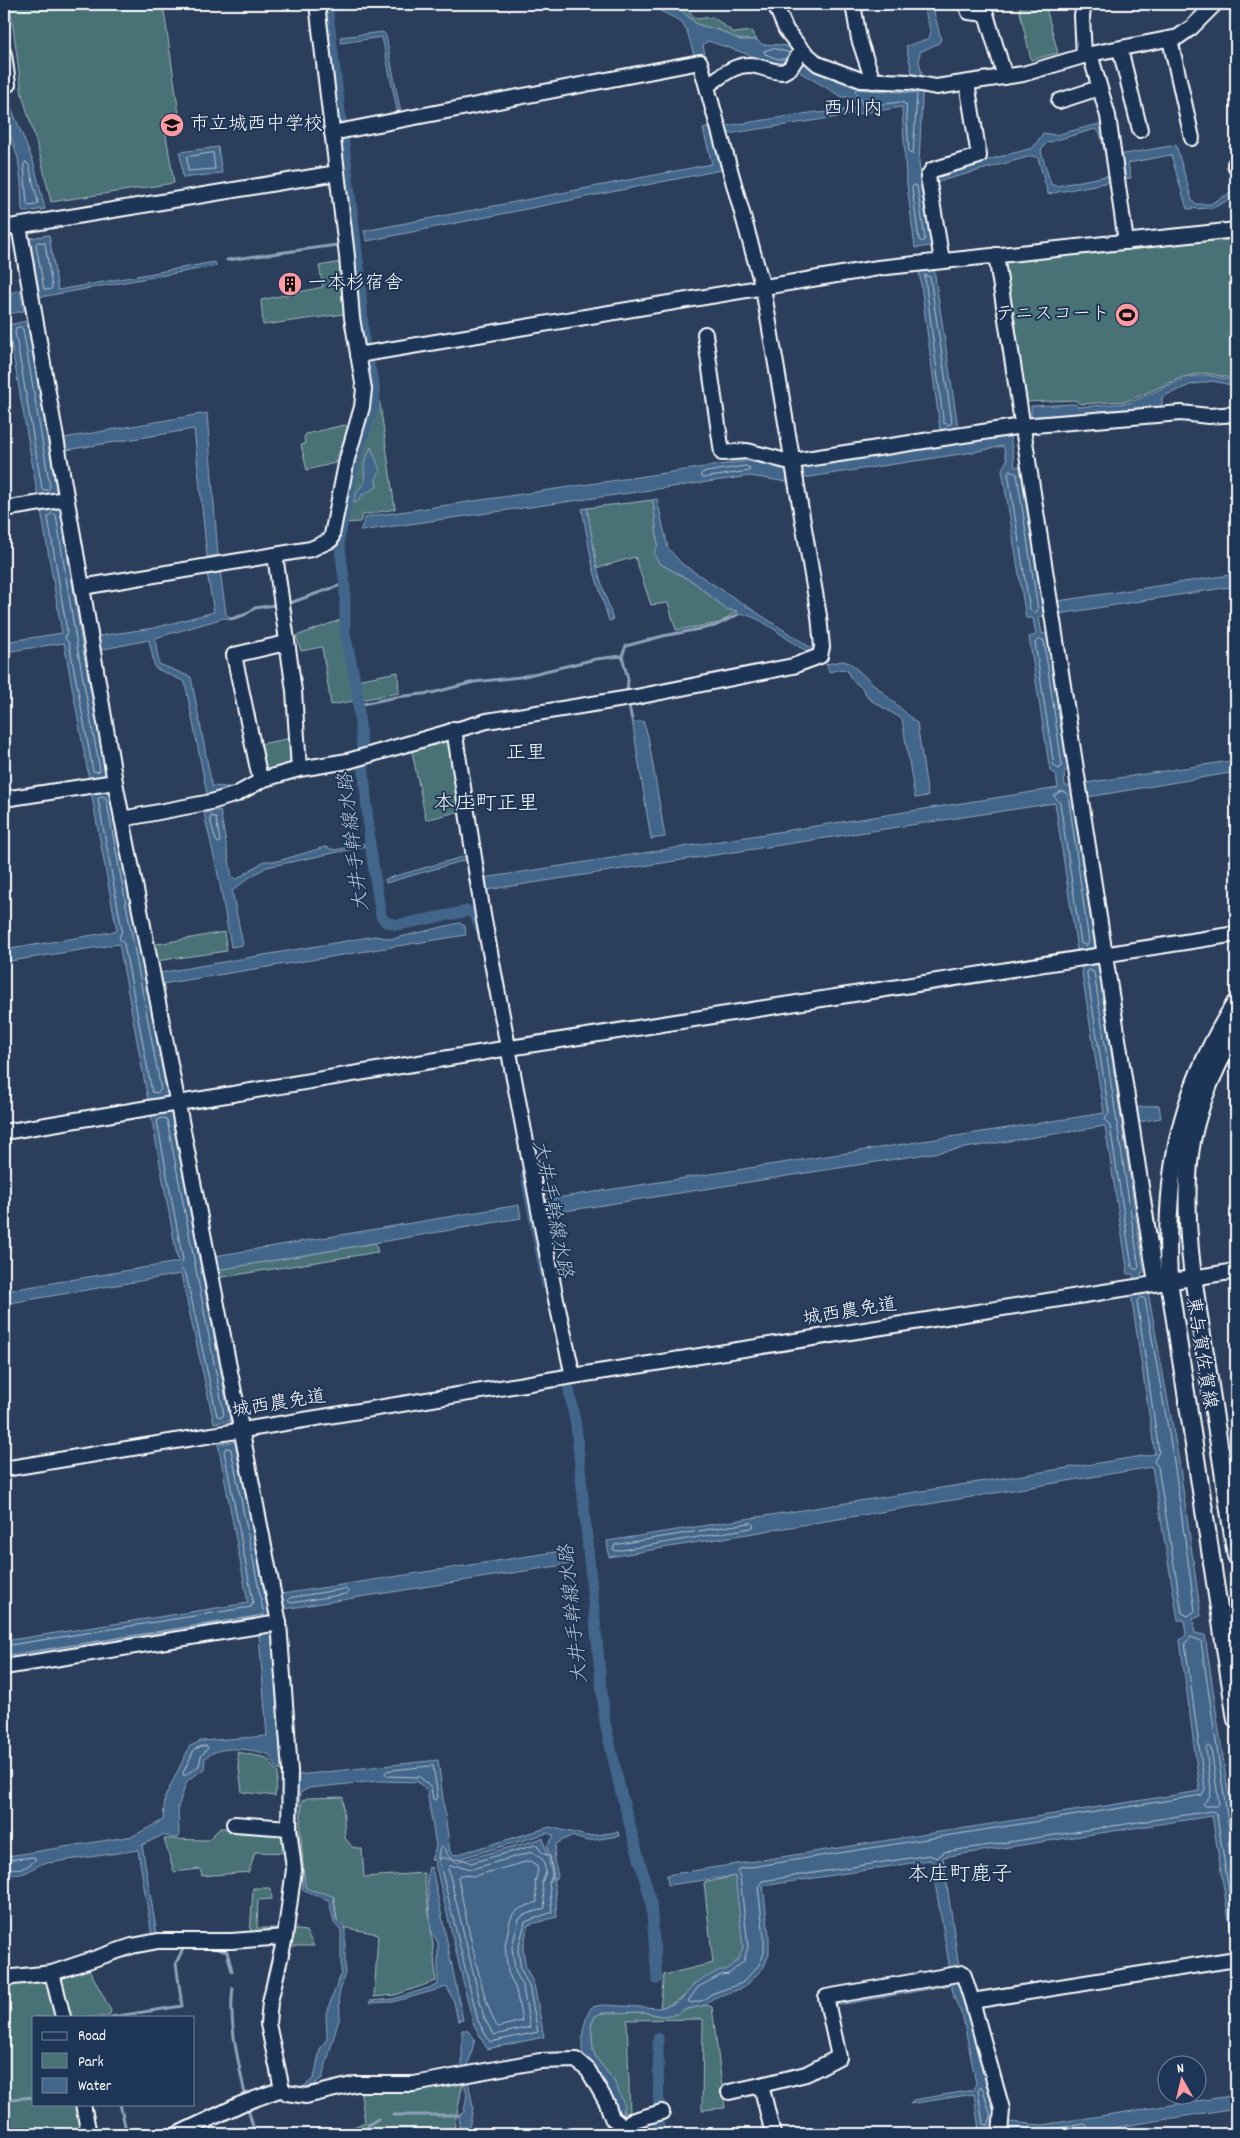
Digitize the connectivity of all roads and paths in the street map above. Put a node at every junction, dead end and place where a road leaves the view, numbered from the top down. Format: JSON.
{"nodes":[{"id":1,"x":317,"y":4,"type":"edge"},
{"id":2,"x":775,"y":4,"type":"edge"},
{"id":3,"x":853,"y":4,"type":"edge"},
{"id":4,"x":966,"y":4,"type":"edge"},
{"id":5,"x":1084,"y":4,"type":"edge"},
{"id":6,"x":1215,"y":4,"type":"edge"},
{"id":7,"x":1170,"y":40,"type":"junction"},
{"id":8,"x":1120,"y":49,"type":"junction"},
{"id":9,"x":801,"y":52,"type":"junction"},
{"id":10,"x":4,"y":54,"type":"edge"},
{"id":11,"x":1087,"y":55,"type":"junction"},
{"id":12,"x":1005,"y":77,"type":"junction"},
{"id":13,"x":872,"y":81,"type":"junction"},
{"id":14,"x":967,"y":83,"type":"junction"},
{"id":15,"x":4,"y":86,"type":"edge"},
{"id":16,"x":707,"y":86,"type":"junction"},
{"id":17,"x":1099,"y":88,"type":"junction"},
{"id":18,"x":1058,"y":102,"type":"dead end"},
{"id":19,"x":1140,"y":130,"type":"dead end"},
{"id":20,"x":339,"y":132,"type":"junction"},
{"id":21,"x":1192,"y":138,"type":"dead end"},
{"id":22,"x":337,"y":173,"type":"junction"},
{"id":23,"x":19,"y":226,"type":"junction"},
{"id":24,"x":4,"y":228,"type":"edge"},
{"id":25,"x":1236,"y":230,"type":"edge"},
{"id":26,"x":1126,"y":242,"type":"junction"},
{"id":27,"x":996,"y":255,"type":"junction"},
{"id":28,"x":942,"y":261,"type":"junction"},
{"id":29,"x":763,"y":288,"type":"junction"},
{"id":30,"x":705,"y":334,"type":"dead end"},
{"id":31,"x":363,"y":353,"type":"junction"},
{"id":32,"x":1236,"y":414,"type":"edge"},
{"id":33,"x":1022,"y":426,"type":"junction"},
{"id":34,"x":794,"y":461,"type":"junction"},
{"id":35,"x":66,"y":499,"type":"junction"},
{"id":36,"x":4,"y":509,"type":"edge"},
{"id":37,"x":275,"y":555,"type":"junction"},
{"id":38,"x":82,"y":587,"type":"junction"},
{"id":39,"x":286,"y":643,"type":"junction"},
{"id":40,"x":454,"y":729,"type":"junction"},
{"id":41,"x":299,"y":769,"type":"junction"},
{"id":42,"x":264,"y":779,"type":"junction"},
{"id":43,"x":115,"y":782,"type":"junction"},
{"id":44,"x":4,"y":800,"type":"edge"},
{"id":45,"x":122,"y":819,"type":"junction"},
{"id":46,"x":1236,"y":934,"type":"edge"},
{"id":47,"x":1094,"y":957,"type":"junction"},
{"id":48,"x":1236,"y":1002,"type":"edge"},
{"id":49,"x":1236,"y":1030,"type":"edge"},
{"id":50,"x":503,"y":1050,"type":"junction"},
{"id":51,"x":177,"y":1103,"type":"junction"},
{"id":52,"x":4,"y":1132,"type":"edge"},
{"id":53,"x":1236,"y":1271,"type":"edge"},
{"id":54,"x":1193,"y":1277,"type":"junction"},
{"id":55,"x":1151,"y":1284,"type":"junction"},
{"id":56,"x":566,"y":1377,"type":"junction"},
{"id":57,"x":242,"y":1430,"type":"junction"},
{"id":58,"x":4,"y":1469,"type":"edge"},
{"id":59,"x":1236,"y":1556,"type":"edge"},
{"id":60,"x":279,"y":1624,"type":"junction"},
{"id":61,"x":4,"y":1667,"type":"edge"},
{"id":62,"x":1236,"y":1720,"type":"edge"},
{"id":63,"x":234,"y":1824,"type":"dead end"},
{"id":64,"x":289,"y":1828,"type":"junction"},
{"id":65,"x":284,"y":1937,"type":"junction"},
{"id":66,"x":1236,"y":1959,"type":"edge"},
{"id":67,"x":52,"y":1973,"type":"junction"},
{"id":68,"x":4,"y":1978,"type":"edge"},
{"id":69,"x":972,"y":2001,"type":"junction"},
{"id":70,"x":63,"y":2016,"type":"edge"},
{"id":71,"x":761,"y":2085,"type":"junction"},
{"id":72,"x":282,"y":2089,"type":"junction"},
{"id":73,"x":729,"y":2092,"type":"dead end"},
{"id":74,"x":83,"y":2106,"type":"edge"},
{"id":75,"x":658,"y":2113,"type":"dead end"},
{"id":76,"x":1001,"y":2129,"type":"edge"},
{"id":77,"x":625,"y":2130,"type":"edge"},
{"id":78,"x":89,"y":2134,"type":"edge"},
{"id":79,"x":178,"y":2134,"type":"edge"},
{"id":80,"x":773,"y":2134,"type":"edge"}],
"edges":[{"from":1,"to":20,"type":"street"},
{"from":2,"to":9,"type":"street"},
{"from":3,"to":13,"type":"street"},
{"from":4,"to":12,"type":"street"},
{"from":5,"to":11,"type":"street"},
{"from":6,"to":7,"type":"street"},
{"from":7,"to":8,"type":"street"},
{"from":7,"to":21,"type":"street"},
{"from":8,"to":11,"type":"street"},
{"from":8,"to":19,"type":"street"},
{"from":9,"to":13,"type":"street"},
{"from":9,"to":16,"type":"street"},
{"from":10,"to":15,"type":"street"},
{"from":11,"to":12,"type":"street"},
{"from":11,"to":17,"type":"street"},
{"from":12,"to":14,"type":"street"},
{"from":13,"to":14,"type":"street"},
{"from":14,"to":28,"type":"street"},
{"from":16,"to":20,"type":"street"},
{"from":16,"to":29,"type":"street"},
{"from":17,"to":18,"type":"street"},
{"from":17,"to":26,"type":"street"},
{"from":20,"to":22,"type":"street"},
{"from":22,"to":23,"type":"street"},
{"from":22,"to":31,"type":"street"},
{"from":23,"to":24,"type":"street"},
{"from":23,"to":35,"type":"street"},
{"from":25,"to":26,"type":"street"},
{"from":26,"to":27,"type":"street"},
{"from":27,"to":28,"type":"street"},
{"from":27,"to":33,"type":"street"},
{"from":28,"to":29,"type":"street"},
{"from":29,"to":31,"type":"street"},
{"from":29,"to":34,"type":"street"},
{"from":30,"to":34,"type":"street"},
{"from":31,"to":37,"type":"street"},
{"from":32,"to":33,"type":"street"},
{"from":33,"to":34,"type":"street"},
{"from":33,"to":47,"type":"street"},
{"from":34,"to":40,"type":"street"},
{"from":35,"to":36,"type":"street"},
{"from":35,"to":38,"type":"street"},
{"from":37,"to":38,"type":"street"},
{"from":37,"to":39,"type":"street"},
{"from":38,"to":43,"type":"street"},
{"from":39,"to":41,"type":"street"},
{"from":39,"to":42,"type":"street"},
{"from":40,"to":41,"type":"street"},
{"from":40,"to":50,"type":"street"},
{"from":41,"to":42,"type":"street"},
{"from":42,"to":45,"type":"street"},
{"from":43,"to":44,"type":"street"},
{"from":43,"to":45,"type":"street"},
{"from":45,"to":51,"type":"street"},
{"from":46,"to":47,"type":"street"},
{"from":47,"to":50,"type":"street"},
{"from":47,"to":55,"type":"street"},
{"from":48,"to":55,"type":"main road","name":"東与賀佐賀線"},
{"from":49,"to":54,"type":"main road","name":"東与賀佐賀線"},
{"from":50,"to":51,"type":"street"},
{"from":50,"to":56,"type":"street"},
{"from":51,"to":52,"type":"street"},
{"from":51,"to":57,"type":"street"},
{"from":53,"to":54,"type":"street","name":"城西農免道"},
{"from":54,"to":55,"type":"street","name":"城西農免道"},
{"from":54,"to":59,"type":"main road","name":"東与賀佐賀線"},
{"from":55,"to":56,"type":"street","name":"城西農免道"},
{"from":55,"to":62,"type":"main road","name":"東与賀佐賀線"},
{"from":56,"to":57,"type":"street","name":"城西農免道"},
{"from":57,"to":58,"type":"street","name":"城西農免道"},
{"from":57,"to":60,"type":"street"},
{"from":60,"to":61,"type":"street"},
{"from":60,"to":64,"type":"street"},
{"from":63,"to":64,"type":"street"},
{"from":64,"to":65,"type":"street"},
{"from":65,"to":67,"type":"street"},
{"from":65,"to":72,"type":"street"},
{"from":66,"to":69,"type":"street"},
{"from":67,"to":68,"type":"street"},
{"from":67,"to":70,"type":"street"},
{"from":69,"to":71,"type":"street"},
{"from":69,"to":76,"type":"street"},
{"from":71,"to":73,"type":"street"},
{"from":71,"to":80,"type":"street"},
{"from":72,"to":77,"type":"street"},
{"from":72,"to":79,"type":"street"},
{"from":74,"to":78,"type":"street"},
{"from":75,"to":77,"type":"street"}]}
